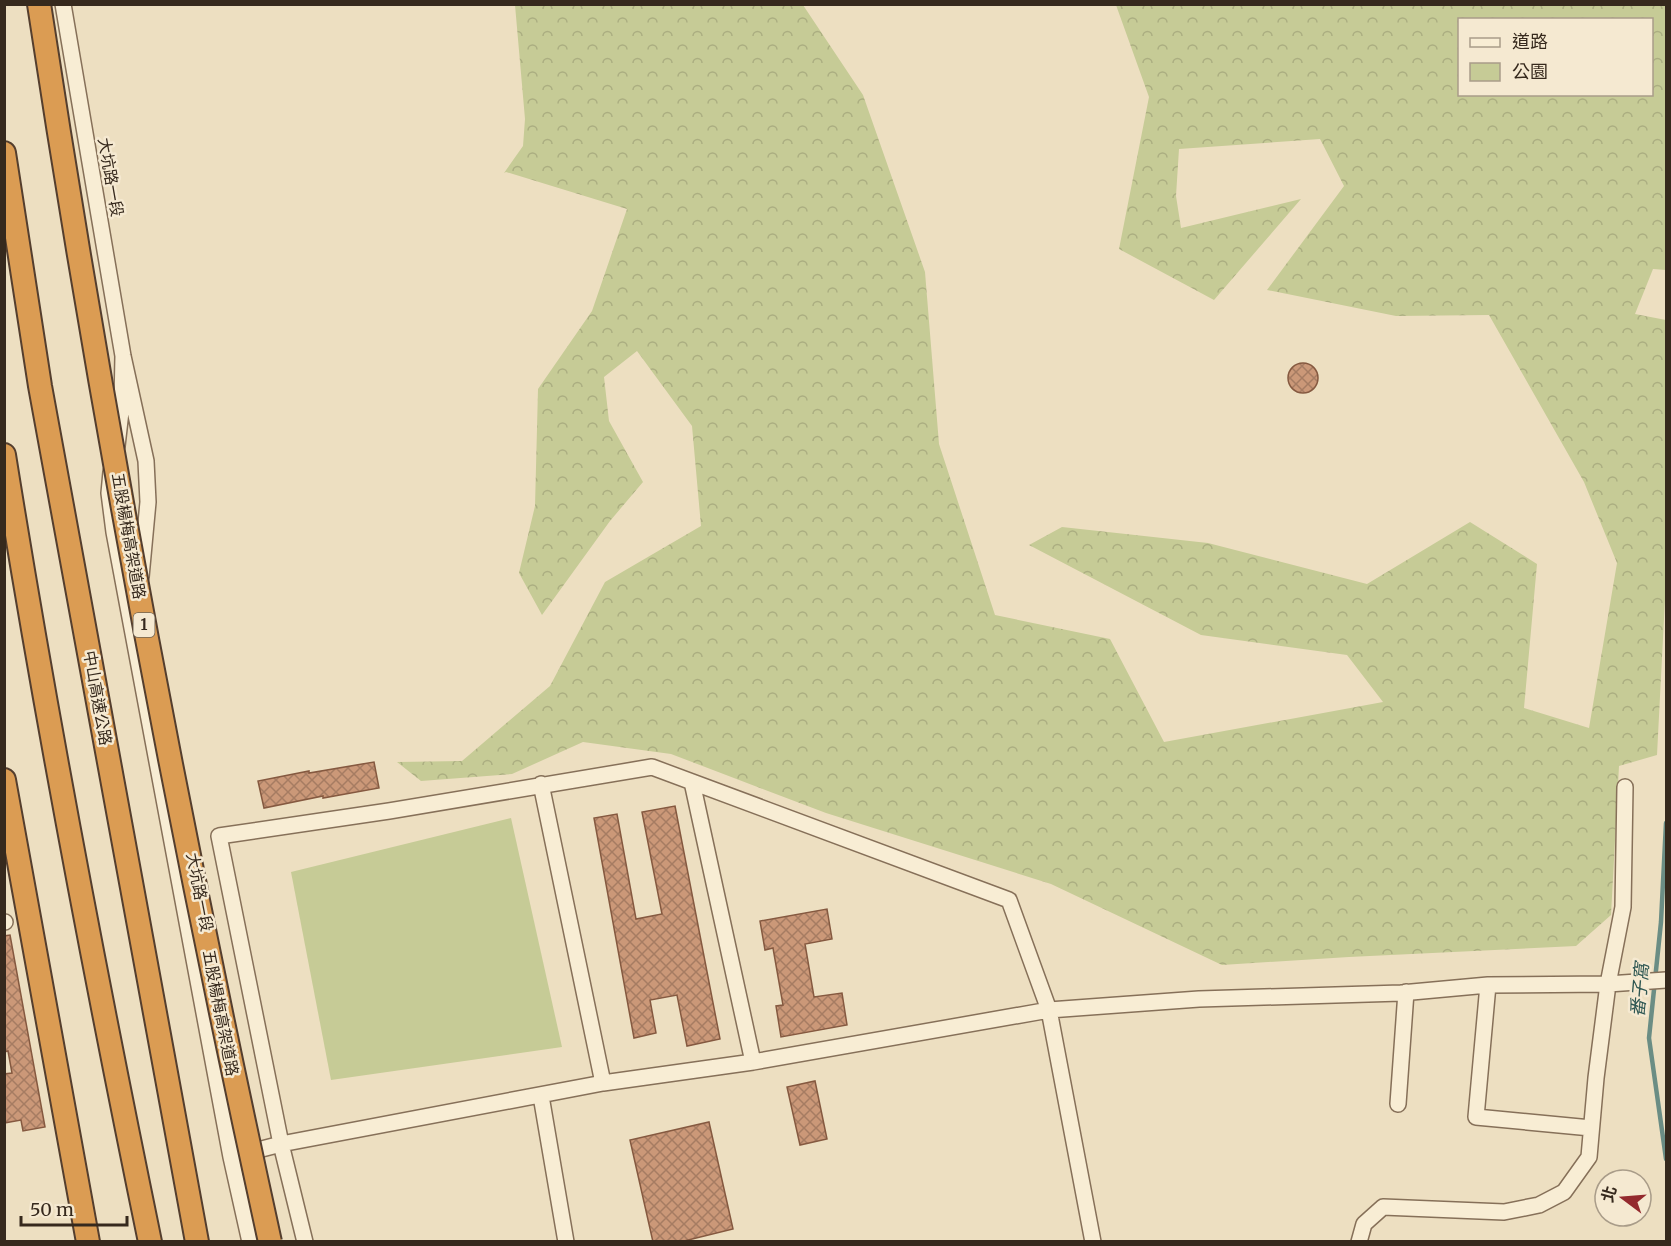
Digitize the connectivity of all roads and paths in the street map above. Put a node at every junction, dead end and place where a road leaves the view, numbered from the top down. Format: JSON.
{"nodes":[{"id":1,"x":39,"y":4,"type":"edge"},
{"id":2,"x":63,"y":4,"type":"edge"},
{"id":3,"x":4,"y":153,"type":"edge"},
{"id":4,"x":123,"y":356,"type":"junction"},
{"id":5,"x":4,"y":455,"type":"edge"},
{"id":6,"x":137,"y":655,"type":"junction"},
{"id":7,"x":4,"y":780,"type":"edge"},
{"id":8,"x":692,"y":782,"type":"junction"},
{"id":9,"x":541,"y":784,"type":"junction"},
{"id":10,"x":1625,"y":787,"type":"dead end"},
{"id":11,"x":1664,"y":980,"type":"edge"},
{"id":12,"x":1608,"y":984,"type":"junction"},
{"id":13,"x":1488,"y":985,"type":"junction"},
{"id":14,"x":1406,"y":992,"type":"junction"},
{"id":15,"x":1049,"y":1010,"type":"junction"},
{"id":16,"x":753,"y":1062,"type":"junction"},
{"id":17,"x":603,"y":1083,"type":"junction"},
{"id":18,"x":541,"y":1096,"type":"junction"},
{"id":19,"x":1398,"y":1104,"type":"dead end"},
{"id":20,"x":1591,"y":1128,"type":"junction"},
{"id":21,"x":281,"y":1144,"type":"junction"},
{"id":22,"x":231,"y":1157,"type":"junction"},
{"id":23,"x":88,"y":1242,"type":"edge"},
{"id":24,"x":150,"y":1242,"type":"edge"},
{"id":25,"x":197,"y":1242,"type":"edge"},
{"id":26,"x":250,"y":1242,"type":"edge"},
{"id":27,"x":270,"y":1242,"type":"edge"},
{"id":28,"x":305,"y":1242,"type":"edge"},
{"id":29,"x":566,"y":1242,"type":"edge"},
{"id":30,"x":1092,"y":1242,"type":"edge"},
{"id":31,"x":1359,"y":1242,"type":"edge"}],
"edges":[{"from":1,"to":27,"type":"highway","name":"五股楊梅高架道路","number":"1","bridge":true},
{"from":2,"to":4,"type":"street","name":"大坑路一段"},
{"from":3,"to":25,"type":"highway","name":"中山高速公路"},
{"from":4,"to":6,"type":"street","name":"大坑路一段"},
{"from":4,"to":6,"type":"street","name":"大坑路一段"},
{"from":5,"to":24,"type":"highway"},
{"from":6,"to":22,"type":"street","name":"大坑路一段"},
{"from":7,"to":23,"type":"highway"},
{"from":8,"to":9,"type":"street"},
{"from":8,"to":15,"type":"street"},
{"from":8,"to":16,"type":"street"},
{"from":9,"to":17,"type":"street"},
{"from":9,"to":21,"type":"street"},
{"from":10,"to":12,"type":"street"},
{"from":11,"to":12,"type":"street"},
{"from":12,"to":13,"type":"street"},
{"from":12,"to":20,"type":"street"},
{"from":13,"to":14,"type":"street"},
{"from":13,"to":20,"type":"street"},
{"from":14,"to":15,"type":"street"},
{"from":14,"to":19,"type":"street"},
{"from":15,"to":16,"type":"street"},
{"from":15,"to":30,"type":"street"},
{"from":16,"to":17,"type":"street"},
{"from":17,"to":18,"type":"street"},
{"from":18,"to":21,"type":"street"},
{"from":18,"to":29,"type":"street"},
{"from":20,"to":31,"type":"street"},
{"from":21,"to":22,"type":"street"},
{"from":21,"to":28,"type":"street"},
{"from":22,"to":26,"type":"street","name":"大坑路一段"}]}
